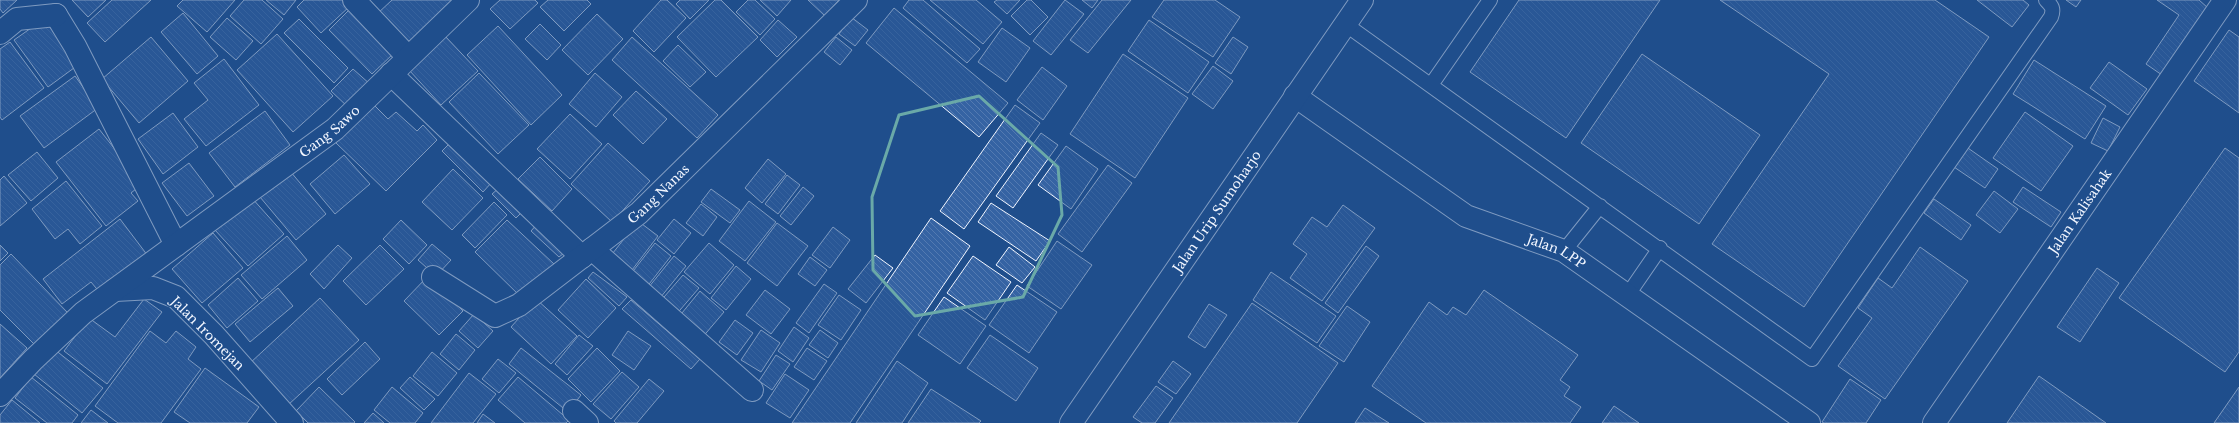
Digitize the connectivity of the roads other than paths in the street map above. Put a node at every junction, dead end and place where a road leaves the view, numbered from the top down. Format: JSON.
{"nodes":[{"id":1,"x":354,"y":0,"type":"edge"},
{"id":2,"x":468,"y":0,"type":"edge"},
{"id":3,"x":856,"y":0,"type":"edge"},
{"id":4,"x":1362,"y":0,"type":"edge"},
{"id":5,"x":1490,"y":0,"type":"edge"},
{"id":6,"x":2046,"y":0,"type":"edge"},
{"id":7,"x":2225,"y":0,"type":"edge"},
{"id":8,"x":61,"y":8,"type":"edge"},
{"id":9,"x":1345,"y":24,"type":"junction"},
{"id":10,"x":0,"y":33,"type":"edge"},
{"id":11,"x":408,"y":56,"type":"junction"},
{"id":12,"x":391,"y":74,"type":"junction"},
{"id":13,"x":1431,"y":85,"type":"junction"},
{"id":14,"x":1295,"y":96,"type":"junction"},
{"id":15,"x":1600,"y":206,"type":"junction"},
{"id":16,"x":176,"y":245,"type":"junction"},
{"id":17,"x":1660,"y":248,"type":"junction"},
{"id":18,"x":1564,"y":250,"type":"junction"},
{"id":19,"x":587,"y":253,"type":"junction"},
{"id":20,"x":433,"y":277,"type":"dead end"},
{"id":21,"x":115,"y":290,"type":"junction"},
{"id":22,"x":1627,"y":296,"type":"junction"},
{"id":23,"x":752,"y":390,"type":"dead end"},
{"id":24,"x":0,"y":395,"type":"edge"},
{"id":25,"x":292,"y":423,"type":"edge"},
{"id":26,"x":1071,"y":423,"type":"edge"},
{"id":27,"x":1809,"y":423,"type":"edge"},
{"id":28,"x":1934,"y":423,"type":"edge"}],
"edges":[{"from":1,"to":11,"type":"street"},
{"from":2,"to":11,"type":"street","name":"Gang Sawo"},
{"from":3,"to":19,"type":"street","name":"Gang Nanas"},
{"from":4,"to":9,"type":"street","name":"Jalan Urip Sumoharjo"},
{"from":5,"to":13,"type":"lane"},
{"from":6,"to":17,"type":"lane"},
{"from":7,"to":28,"type":"street","name":"Jalan Kalisahak"},
{"from":8,"to":10,"type":"street"},
{"from":8,"to":16,"type":"street"},
{"from":9,"to":13,"type":"lane"},
{"from":9,"to":14,"type":"street","name":"Jalan Urip Sumoharjo"},
{"from":11,"to":12,"type":"street","name":"Gang Sawo"},
{"from":12,"to":16,"type":"street","name":"Gang Sawo"},
{"from":12,"to":19,"type":"street"},
{"from":13,"to":15,"type":"lane"},
{"from":14,"to":18,"type":"street","name":"Jalan LPP"},
{"from":14,"to":26,"type":"street","name":"Jalan Urip Sumoharjo"},
{"from":15,"to":17,"type":"lane"},
{"from":15,"to":18,"type":"lane"},
{"from":16,"to":21,"type":"street","name":"Gang Sawo"},
{"from":17,"to":22,"type":"lane"},
{"from":18,"to":22,"type":"street","name":"Jalan LPP"},
{"from":19,"to":20,"type":"street","name":"Gang Nanas"},
{"from":19,"to":23,"type":"street"},
{"from":21,"to":24,"type":"street"},
{"from":21,"to":25,"type":"street","name":"Jalan Iromejan"},
{"from":22,"to":27,"type":"street","name":"Jalan LPP"}]}
